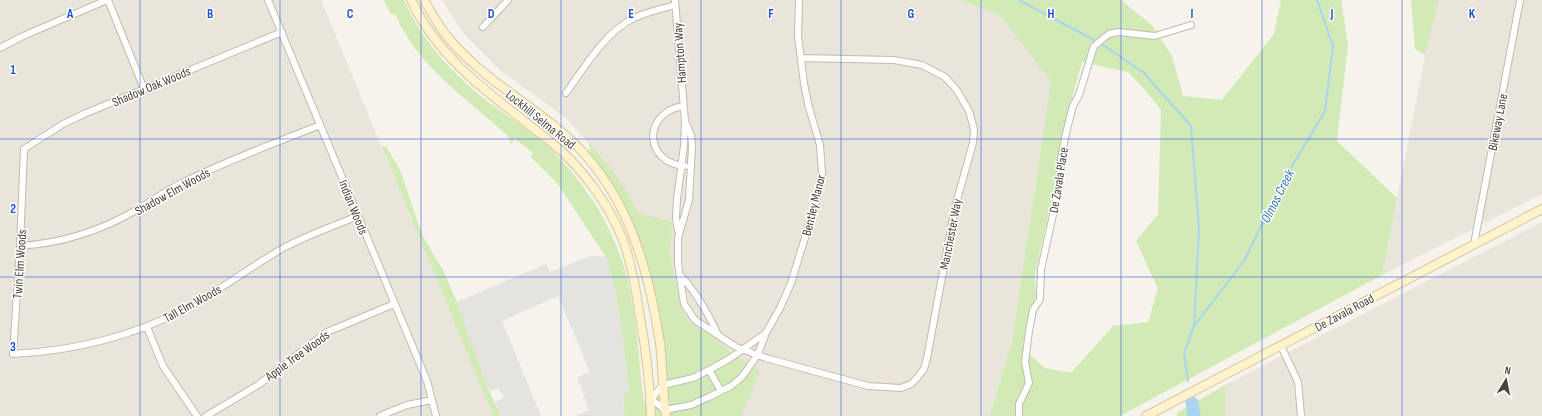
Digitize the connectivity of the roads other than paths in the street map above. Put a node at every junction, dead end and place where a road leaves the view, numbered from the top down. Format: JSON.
{"nodes":[{"id":1,"x":107,"y":0,"type":"edge"},
{"id":2,"x":268,"y":0,"type":"edge"},
{"id":3,"x":411,"y":0,"type":"edge"},
{"id":4,"x":424,"y":0,"type":"edge"},
{"id":5,"x":508,"y":0,"type":"edge"},
{"id":6,"x":799,"y":0,"type":"edge"},
{"id":7,"x":1520,"y":0,"type":"edge"},
{"id":8,"x":675,"y":2,"type":"edge"},
{"id":9,"x":1191,"y":25,"type":"dead end"},
{"id":10,"x":483,"y":27,"type":"dead end"},
{"id":11,"x":282,"y":32,"type":"junction"},
{"id":12,"x":0,"y":48,"type":"edge"},
{"id":13,"x":801,"y":58,"type":"junction"},
{"id":14,"x":492,"y":80,"type":"junction"},
{"id":15,"x":144,"y":89,"type":"junction"},
{"id":16,"x":484,"y":90,"type":"junction"},
{"id":17,"x":566,"y":93,"type":"dead end"},
{"id":18,"x":683,"y":106,"type":"junction"},
{"id":19,"x":685,"y":121,"type":"junction"},
{"id":20,"x":320,"y":125,"type":"junction"},
{"id":21,"x":24,"y":150,"type":"joint"},
{"id":22,"x":681,"y":166,"type":"junction"},
{"id":23,"x":691,"y":166,"type":"junction"},
{"id":24,"x":1542,"y":209,"type":"edge"},
{"id":25,"x":358,"y":216,"type":"junction"},
{"id":26,"x":679,"y":232,"type":"junction"},
{"id":27,"x":1474,"y":244,"type":"junction"},
{"id":28,"x":20,"y":246,"type":"junction"},
{"id":29,"x":680,"y":275,"type":"junction"},
{"id":30,"x":394,"y":304,"type":"junction"},
{"id":31,"x":147,"y":327,"type":"junction"},
{"id":32,"x":766,"y":333,"type":"junction"},
{"id":33,"x":718,"y":335,"type":"junction"},
{"id":34,"x":1281,"y":346,"type":"junction"},
{"id":35,"x":743,"y":349,"type":"junction"},
{"id":36,"x":13,"y":354,"type":"joint"},
{"id":37,"x":758,"y":354,"type":"junction"},
{"id":38,"x":709,"y":370,"type":"junction"},
{"id":39,"x":663,"y":385,"type":"junction"},
{"id":40,"x":721,"y":391,"type":"junction"},
{"id":41,"x":651,"y":399,"type":"junction"},
{"id":42,"x":432,"y":400,"type":"junction"},
{"id":43,"x":665,"y":413,"type":"edge"},
{"id":44,"x":197,"y":416,"type":"edge"},
{"id":45,"x":206,"y":416,"type":"edge"},
{"id":46,"x":380,"y":416,"type":"edge"},
{"id":47,"x":436,"y":416,"type":"edge"},
{"id":48,"x":651,"y":416,"type":"edge"},
{"id":49,"x":1019,"y":416,"type":"edge"},
{"id":50,"x":1146,"y":416,"type":"edge"},
{"id":51,"x":1301,"y":416,"type":"edge"}],
"edges":[{"from":1,"to":12,"type":"street"},
{"from":1,"to":15,"type":"street"},
{"from":2,"to":11,"type":"street","name":"Indian Woods"},
{"from":3,"to":16,"type":"main road","name":"Lockhill Selma Road"},
{"from":4,"to":14,"type":"main road","name":"Lockhill Selma Road"},
{"from":5,"to":10,"type":"street"},
{"from":6,"to":13,"type":"street","name":"Bentley Manor"},
{"from":7,"to":27,"type":"street","name":"Bikeway Lane"},
{"from":8,"to":17,"type":"street"},
{"from":8,"to":18,"type":"street","name":"Hampton Way"},
{"from":9,"to":49,"type":"street","name":"De Zavala Place"},
{"from":11,"to":15,"type":"street","name":"Shadow Oak Woods"},
{"from":11,"to":20,"type":"street","name":"Indian Woods"},
{"from":13,"to":32,"type":"street","name":"Bentley Manor"},
{"from":13,"to":37,"type":"street","name":"Manchester Way"},
{"from":14,"to":16,"type":"street"},
{"from":14,"to":39,"type":"main road","name":"Lockhill Selma Road"},
{"from":15,"to":21,"type":"street","name":"Shadow Oak Woods"},
{"from":16,"to":41,"type":"main road","name":"Lockhill Selma Road"},
{"from":18,"to":19,"type":"street","name":"Hampton Way"},
{"from":18,"to":22,"type":"street"},
{"from":19,"to":22,"type":"street","name":"Hampton Way"},
{"from":19,"to":23,"type":"street","name":"Hampton Way"},
{"from":20,"to":25,"type":"street","name":"Indian Woods"},
{"from":20,"to":28,"type":"street","name":"Shadow Elm Woods"},
{"from":21,"to":28,"type":"street","name":"Twin Elm Woods"},
{"from":22,"to":23,"type":"street"},
{"from":22,"to":26,"type":"street","name":"Hampton Way"},
{"from":23,"to":26,"type":"street","name":"Hampton Way"},
{"from":24,"to":27,"type":"main road","name":"De Zavala Road"},
{"from":25,"to":30,"type":"street","name":"Indian Woods"},
{"from":25,"to":31,"type":"street","name":"Tall Elm Woods"},
{"from":26,"to":29,"type":"street","name":"Hampton Way"},
{"from":27,"to":34,"type":"main road","name":"De Zavala Road"},
{"from":28,"to":36,"type":"street","name":"Twin Elm Woods"},
{"from":29,"to":33,"type":"street"},
{"from":29,"to":33,"type":"street","name":"Hampton Way"},
{"from":30,"to":42,"type":"street","name":"Indian Woods"},
{"from":30,"to":45,"type":"street","name":"Apple Tree Woods"},
{"from":31,"to":36,"type":"street","name":"Tall Elm Woods"},
{"from":31,"to":44,"type":"street"},
{"from":32,"to":35,"type":"street","name":"Bentley Manor"},
{"from":32,"to":37,"type":"street","name":"Bentley Manor"},
{"from":33,"to":35,"type":"street","name":"Hampton Way"},
{"from":34,"to":50,"type":"main road","name":"De Zavala Road"},
{"from":34,"to":51,"type":"street"},
{"from":35,"to":37,"type":"street","name":"Hampton Way"},
{"from":35,"to":38,"type":"street","name":"Bentley Manor"},
{"from":37,"to":40,"type":"street","name":"Bentley Manor"},
{"from":38,"to":39,"type":"street","name":"Bentley Manor"},
{"from":38,"to":40,"type":"street"},
{"from":39,"to":41,"type":"street"},
{"from":39,"to":43,"type":"main road","name":"Lockhill Selma Road"},
{"from":40,"to":43,"type":"street","name":"Bentley Manor"},
{"from":41,"to":43,"type":"street"},
{"from":41,"to":48,"type":"main road","name":"Lockhill Selma Road"},
{"from":42,"to":46,"type":"street"},
{"from":42,"to":47,"type":"street","name":"Indian Woods"}]}
